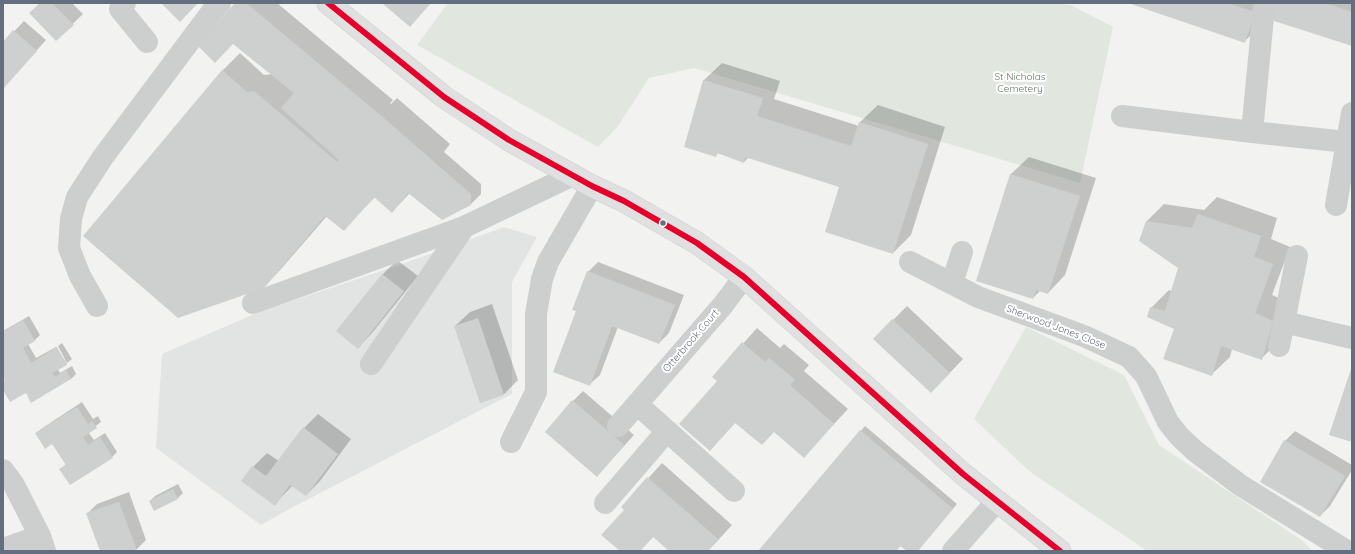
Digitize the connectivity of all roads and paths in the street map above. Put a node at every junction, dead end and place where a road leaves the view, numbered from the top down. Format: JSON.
{"nodes":[{"id":1,"x":125,"y":3,"type":"edge"},
{"id":2,"x":220,"y":3,"type":"edge"},
{"id":3,"x":328,"y":3,"type":"edge"},
{"id":4,"x":1265,"y":3,"type":"edge"},
{"id":5,"x":147,"y":42,"type":"dead end"},
{"id":6,"x":1352,"y":113,"type":"edge"},
{"id":7,"x":1122,"y":116,"type":"dead end"},
{"id":8,"x":1252,"y":132,"type":"junction"},
{"id":9,"x":1347,"y":142,"type":"junction"},
{"id":10,"x":573,"y":175,"type":"junction"},
{"id":11,"x":592,"y":186,"type":"junction"},
{"id":12,"x":1336,"y":205,"type":"dead end"},
{"id":13,"x":464,"y":227,"type":"junction"},
{"id":14,"x":962,"y":252,"type":"dead end"},
{"id":15,"x":1297,"y":256,"type":"dead end"},
{"id":16,"x":910,"y":262,"type":"dead end"},
{"id":17,"x":744,"y":277,"type":"junction"},
{"id":18,"x":952,"y":283,"type":"junction"},
{"id":19,"x":252,"y":303,"type":"dead end"},
{"id":20,"x":97,"y":306,"type":"dead end"},
{"id":21,"x":1284,"y":322,"type":"junction"},
{"id":22,"x":1352,"y":338,"type":"edge"},
{"id":23,"x":1279,"y":346,"type":"dead end"},
{"id":24,"x":371,"y":364,"type":"dead end"},
{"id":25,"x":637,"y":404,"type":"junction"},
{"id":26,"x":618,"y":426,"type":"dead end"},
{"id":27,"x":666,"y":431,"type":"junction"},
{"id":28,"x":511,"y":442,"type":"dead end"},
{"id":29,"x":3,"y":470,"type":"edge"},
{"id":30,"x":734,"y":492,"type":"dead end"},
{"id":31,"x":997,"y":501,"type":"junction"},
{"id":32,"x":605,"y":503,"type":"dead end"},
{"id":33,"x":42,"y":544,"type":"edge"},
{"id":34,"x":3,"y":549,"type":"edge"},
{"id":35,"x":953,"y":551,"type":"edge"},
{"id":36,"x":1060,"y":551,"type":"edge"},
{"id":37,"x":1347,"y":551,"type":"edge"}],
"edges":[{"from":1,"to":5,"type":"street"},
{"from":2,"to":20,"type":"street"},
{"from":3,"to":10,"type":"main road"},
{"from":4,"to":8,"type":"street"},
{"from":6,"to":9,"type":"street"},
{"from":7,"to":8,"type":"street"},
{"from":8,"to":9,"type":"street"},
{"from":9,"to":12,"type":"street"},
{"from":10,"to":11,"type":"main road"},
{"from":10,"to":13,"type":"street"},
{"from":11,"to":17,"type":"main road"},
{"from":11,"to":28,"type":"street"},
{"from":13,"to":19,"type":"street"},
{"from":13,"to":24,"type":"street"},
{"from":14,"to":18,"type":"street"},
{"from":15,"to":21,"type":"street"},
{"from":16,"to":18,"type":"street","name":"Sherwood Jones Close"},
{"from":17,"to":25,"type":"street","name":"Otterbrook Court"},
{"from":17,"to":31,"type":"main road"},
{"from":18,"to":37,"type":"street","name":"Sherwood Jones Close"},
{"from":21,"to":22,"type":"street"},
{"from":21,"to":23,"type":"street"},
{"from":25,"to":26,"type":"street","name":"Otterbrook Court"},
{"from":25,"to":27,"type":"street"},
{"from":27,"to":30,"type":"street"},
{"from":27,"to":32,"type":"street"},
{"from":29,"to":33,"type":"street"},
{"from":31,"to":35,"type":"street"},
{"from":31,"to":36,"type":"main road"},
{"from":33,"to":34,"type":"street"}]}
